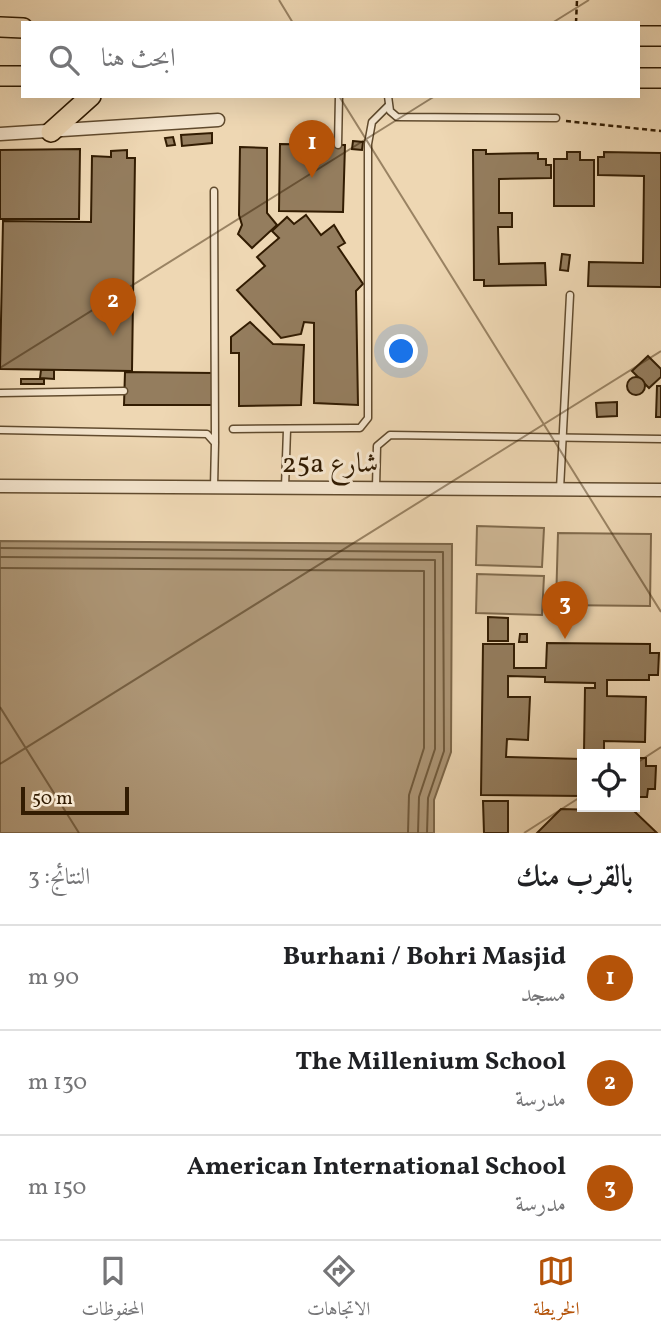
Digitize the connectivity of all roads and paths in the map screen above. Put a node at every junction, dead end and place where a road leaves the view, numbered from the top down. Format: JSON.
{"nodes":[{"id":1,"x":577,"y":0,"type":"edge"},
{"id":2,"x":576,"y":21,"type":"edge"},
{"id":3,"x":661,"y":26,"type":"edge"},
{"id":4,"x":0,"y":27,"type":"edge"},
{"id":5,"x":21,"y":28,"type":"edge"},
{"id":6,"x":640,"y":29,"type":"edge"},
{"id":7,"x":640,"y":36,"type":"edge"},
{"id":8,"x":661,"y":36,"type":"edge"},
{"id":9,"x":0,"y":76,"type":"edge"},
{"id":10,"x":21,"y":76,"type":"edge"},
{"id":11,"x":640,"y":78,"type":"edge"},
{"id":12,"x":661,"y":78,"type":"edge"},
{"id":13,"x":89,"y":98,"type":"edge"},
{"id":14,"x":339,"y":98,"type":"edge"},
{"id":15,"x":388,"y":98,"type":"edge"},
{"id":16,"x":388,"y":106,"type":"junction"},
{"id":17,"x":556,"y":118,"type":"joint"},
{"id":18,"x":218,"y":120,"type":"dead end"},
{"id":19,"x":661,"y":131,"type":"edge"},
{"id":20,"x":51,"y":132,"type":"junction"},
{"id":21,"x":0,"y":134,"type":"edge"},
{"id":22,"x":338,"y":145,"type":"dead end"},
{"id":23,"x":214,"y":191,"type":"dead end"},
{"id":24,"x":570,"y":295,"type":"dead end"},
{"id":25,"x":124,"y":391,"type":"dead end"},
{"id":26,"x":0,"y":393,"type":"edge"},
{"id":27,"x":233,"y":429,"type":"dead end"},
{"id":28,"x":0,"y":430,"type":"edge"},
{"id":29,"x":287,"y":430,"type":"junction"},
{"id":30,"x":562,"y":437,"type":"junction"},
{"id":31,"x":661,"y":439,"type":"edge"},
{"id":32,"x":215,"y":443,"type":"junction"},
{"id":33,"x":0,"y":486,"type":"edge"},
{"id":34,"x":376,"y":488,"type":"junction"},
{"id":35,"x":214,"y":489,"type":"junction"},
{"id":36,"x":285,"y":489,"type":"junction"},
{"id":37,"x":560,"y":489,"type":"junction"},
{"id":38,"x":661,"y":490,"type":"edge"}],
"edges":[{"from":1,"to":2,"type":"path"},
{"from":3,"to":6,"type":"street"},
{"from":4,"to":5,"type":"main road"},
{"from":7,"to":8,"type":"main road"},
{"from":9,"to":10,"type":"main road"},
{"from":11,"to":12,"type":"main road"},
{"from":13,"to":20,"type":"main road"},
{"from":14,"to":22,"type":"lane"},
{"from":15,"to":16,"type":"lane"},
{"from":16,"to":17,"type":"lane"},
{"from":16,"to":29,"type":"lane"},
{"from":17,"to":19,"type":"path"},
{"from":18,"to":20,"type":"street"},
{"from":20,"to":21,"type":"street"},
{"from":23,"to":32,"type":"lane"},
{"from":24,"to":30,"type":"lane"},
{"from":25,"to":26,"type":"lane"},
{"from":27,"to":29,"type":"lane"},
{"from":28,"to":32,"type":"lane"},
{"from":29,"to":36,"type":"lane"},
{"from":30,"to":31,"type":"lane"},
{"from":30,"to":34,"type":"lane"},
{"from":30,"to":37,"type":"lane"},
{"from":32,"to":35,"type":"lane"},
{"from":33,"to":35,"type":"street","name":"25a شارع"},
{"from":34,"to":36,"type":"street","name":"25a شارع"},
{"from":34,"to":37,"type":"street","name":"25a شارع"},
{"from":35,"to":36,"type":"street","name":"25a شارع"},
{"from":37,"to":38,"type":"street","name":"25a شارع"}]}
